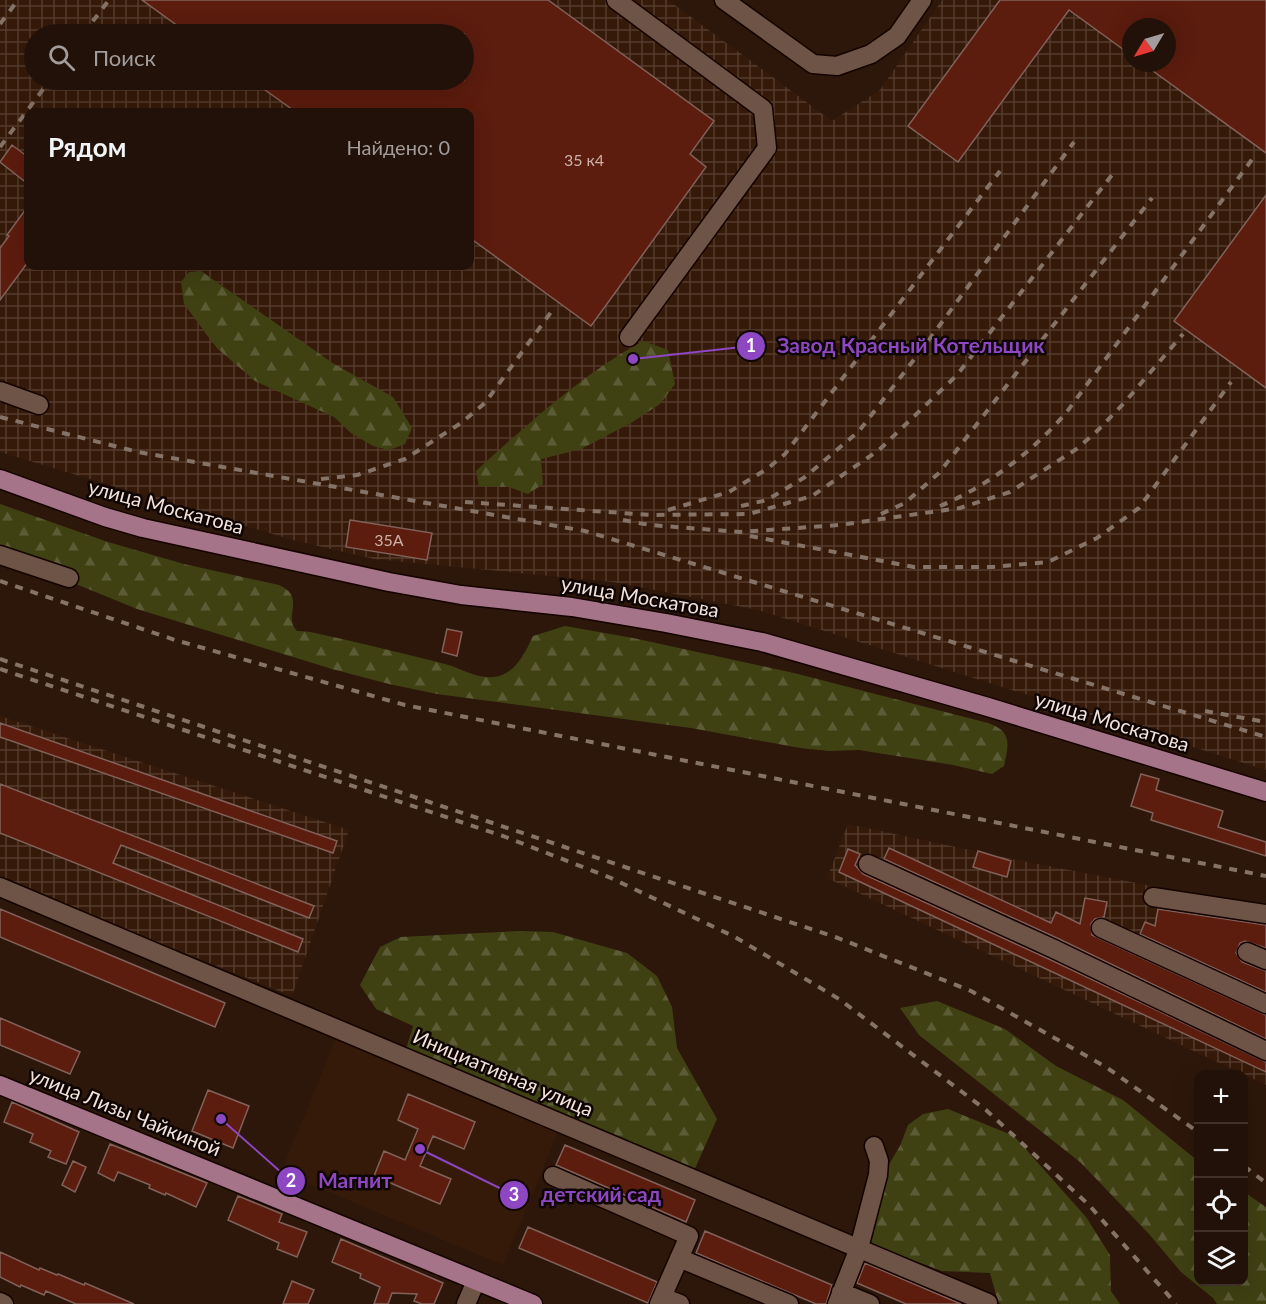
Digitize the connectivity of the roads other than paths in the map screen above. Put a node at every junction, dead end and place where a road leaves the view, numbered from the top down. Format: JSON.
{"nodes":[{"id":1,"x":616,"y":0,"type":"edge"},
{"id":2,"x":724,"y":0,"type":"edge"},
{"id":3,"x":922,"y":0,"type":"edge"},
{"id":4,"x":629,"y":337,"type":"dead end"},
{"id":5,"x":0,"y":392,"type":"edge"},
{"id":6,"x":39,"y":405,"type":"dead end"},
{"id":7,"x":0,"y":479,"type":"edge"},
{"id":8,"x":0,"y":555,"type":"edge"},
{"id":9,"x":69,"y":578,"type":"dead end"},
{"id":10,"x":1266,"y":792,"type":"edge"},
{"id":11,"x":868,"y":864,"type":"dead end"},
{"id":12,"x":0,"y":886,"type":"edge"},
{"id":13,"x":1153,"y":897,"type":"dead end"},
{"id":14,"x":1266,"y":914,"type":"edge"},
{"id":15,"x":1101,"y":928,"type":"dead end"},
{"id":16,"x":1266,"y":1004,"type":"edge"},
{"id":17,"x":1266,"y":1051,"type":"edge"},
{"id":18,"x":0,"y":1084,"type":"edge"},
{"id":19,"x":874,"y":1146,"type":"dead end"},
{"id":20,"x":553,"y":1176,"type":"dead end"},
{"id":21,"x":859,"y":1248,"type":"junction"},
{"id":22,"x":679,"y":1258,"type":"junction"},
{"id":23,"x":476,"y":1281,"type":"junction"},
{"id":24,"x":839,"y":1298,"type":"edge"},
{"id":25,"x":661,"y":1300,"type":"edge"},
{"id":26,"x":988,"y":1303,"type":"edge"},
{"id":27,"x":466,"y":1304,"type":"edge"},
{"id":28,"x":533,"y":1304,"type":"edge"},
{"id":29,"x":680,"y":1304,"type":"edge"},
{"id":30,"x":789,"y":1304,"type":"edge"},
{"id":31,"x":870,"y":1304,"type":"edge"}],
"edges":[{"from":1,"to":4,"type":"street"},
{"from":2,"to":3,"type":"street"},
{"from":5,"to":6,"type":"street"},
{"from":7,"to":10,"type":"main road","name":"улица Москатова"},
{"from":8,"to":9,"type":"street"},
{"from":11,"to":17,"type":"street"},
{"from":12,"to":21,"type":"street","name":"Инициативная улица"},
{"from":13,"to":14,"type":"street"},
{"from":15,"to":16,"type":"street"},
{"from":18,"to":23,"type":"main road","name":"улица Лизы Чайкиной"},
{"from":19,"to":21,"type":"street"},
{"from":20,"to":22,"type":"street"},
{"from":21,"to":24,"type":"street"},
{"from":21,"to":26,"type":"street","name":"Инициативная улица"},
{"from":22,"to":25,"type":"street"},
{"from":22,"to":30,"type":"street"},
{"from":23,"to":27,"type":"street"},
{"from":23,"to":28,"type":"main road","name":"улица Лизы Чайкиной"},
{"from":24,"to":31,"type":"street"},
{"from":25,"to":29,"type":"street"}]}
